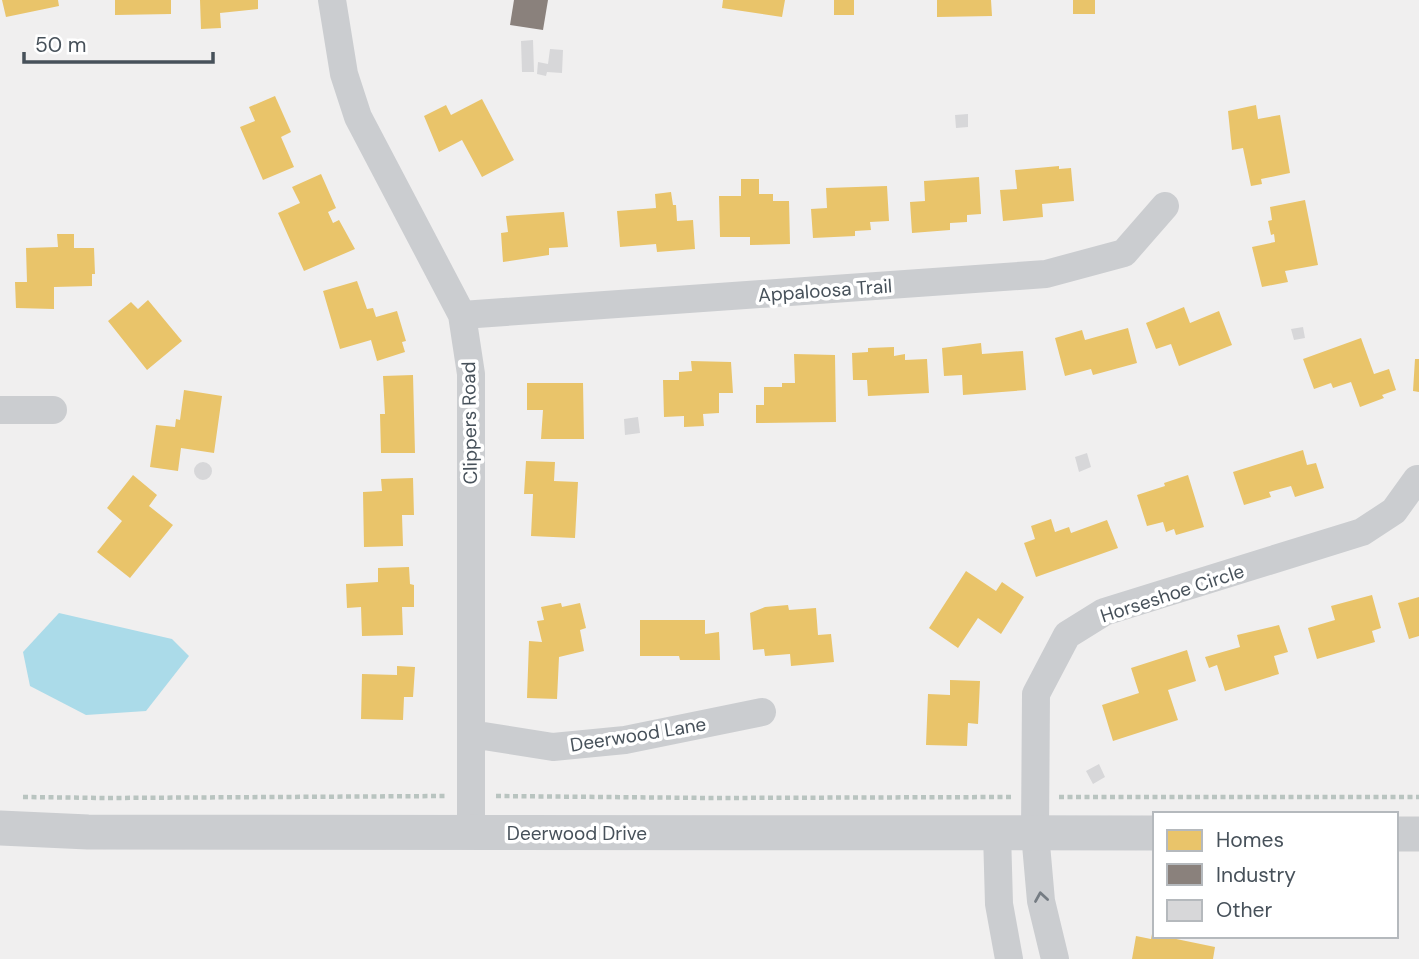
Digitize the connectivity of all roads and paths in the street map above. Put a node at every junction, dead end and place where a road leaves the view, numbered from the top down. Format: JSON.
{"nodes":[{"id":1,"x":332,"y":0,"type":"edge"},
{"id":2,"x":1165,"y":206,"type":"dead end"},
{"id":3,"x":462,"y":315,"type":"junction"},
{"id":4,"x":0,"y":410,"type":"edge"},
{"id":5,"x":54,"y":410,"type":"dead end"},
{"id":6,"x":1417,"y":480,"type":"dead end"},
{"id":7,"x":762,"y":712,"type":"dead end"},
{"id":8,"x":471,"y":734,"type":"junction"},
{"id":9,"x":13,"y":796,"type":"dead end"},
{"id":10,"x":471,"y":796,"type":"junction"},
{"id":11,"x":1035,"y":796,"type":"junction"},
{"id":12,"x":1419,"y":797,"type":"edge"},
{"id":13,"x":0,"y":828,"type":"edge"},
{"id":14,"x":471,"y":832,"type":"junction"},
{"id":15,"x":997,"y":833,"type":"junction"},
{"id":16,"x":1035,"y":833,"type":"junction"},
{"id":17,"x":1153,"y":834,"type":"edge"},
{"id":18,"x":1398,"y":834,"type":"edge"},
{"id":19,"x":1419,"y":834,"type":"edge"},
{"id":20,"x":1009,"y":959,"type":"edge"},
{"id":21,"x":1055,"y":959,"type":"edge"}],
"edges":[{"from":1,"to":3,"type":"street","name":"Clippers Road"},
{"from":2,"to":3,"type":"street","name":"Appaloosa Trail"},
{"from":3,"to":8,"type":"street","name":"Clippers Road"},
{"from":4,"to":5,"type":"street"},
{"from":6,"to":11,"type":"street","name":"Horseshoe Circle"},
{"from":7,"to":8,"type":"street","name":"Deerwood Lane"},
{"from":8,"to":10,"type":"street","name":"Clippers Road"},
{"from":9,"to":10,"type":"path"},
{"from":10,"to":11,"type":"path"},
{"from":10,"to":14,"type":"street","name":"Clippers Road"},
{"from":11,"to":12,"type":"path"},
{"from":11,"to":16,"type":"street","name":"Horseshoe Circle"},
{"from":13,"to":14,"type":"street","name":"Deerwood Drive"},
{"from":14,"to":15,"type":"street","name":"Deerwood Drive"},
{"from":15,"to":16,"type":"street","name":"Deerwood Drive"},
{"from":15,"to":20,"type":"street"},
{"from":16,"to":17,"type":"street","name":"Deerwood Drive"},
{"from":21,"to":16,"type":"street","name":"Horseshoe Circle","one_way":true},
{"from":18,"to":19,"type":"street"}]}
